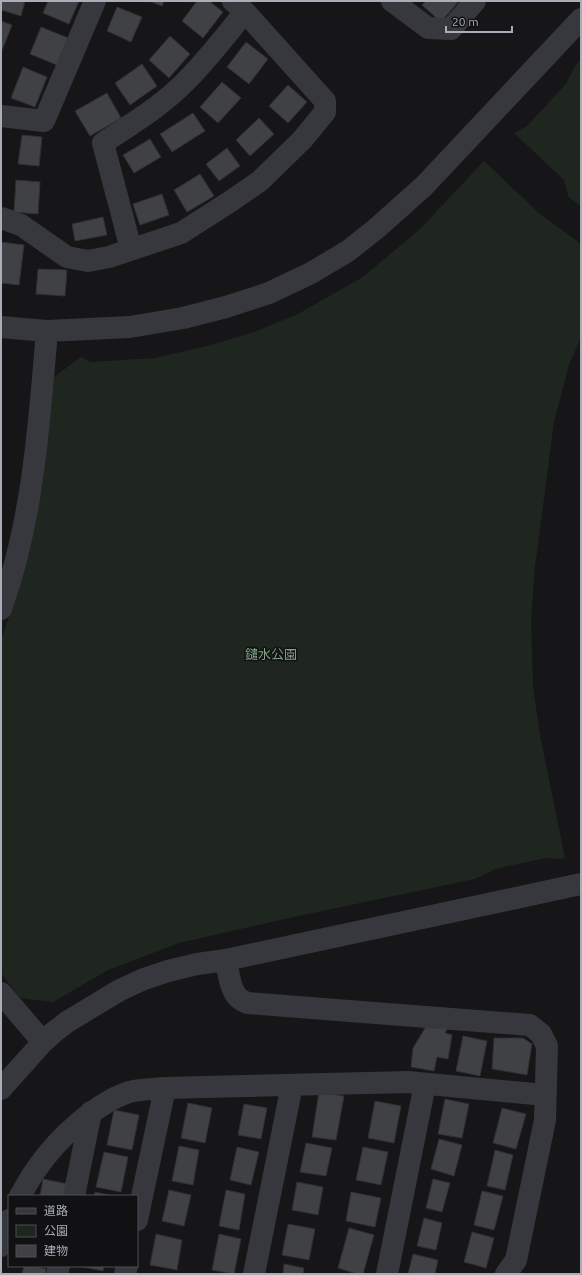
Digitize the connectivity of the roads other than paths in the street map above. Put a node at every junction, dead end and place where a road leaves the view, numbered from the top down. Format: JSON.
{"nodes":[{"id":1,"x":95,"y":1,"type":"edge"},
{"id":2,"x":392,"y":1,"type":"edge"},
{"id":3,"x":475,"y":1,"type":"edge"},
{"id":4,"x":239,"y":6,"type":"edge"},
{"id":5,"x":581,"y":19,"type":"edge"},
{"id":6,"x":1,"y":116,"type":"edge"},
{"id":7,"x":1,"y":218,"type":"edge"},
{"id":8,"x":131,"y":249,"type":"junction"},
{"id":9,"x":1,"y":327,"type":"edge"},
{"id":10,"x":47,"y":332,"type":"junction"},
{"id":11,"x":1,"y":609,"type":"edge"},
{"id":12,"x":581,"y":884,"type":"edge"},
{"id":13,"x":226,"y":960,"type":"junction"},
{"id":14,"x":1,"y":993,"type":"edge"},
{"id":15,"x":43,"y":1042,"type":"junction"},
{"id":16,"x":425,"y":1084,"type":"junction"},
{"id":17,"x":292,"y":1085,"type":"junction"},
{"id":18,"x":165,"y":1088,"type":"junction"},
{"id":19,"x":1,"y":1089,"type":"edge"},
{"id":20,"x":545,"y":1095,"type":"junction"},
{"id":21,"x":91,"y":1112,"type":"junction"},
{"id":22,"x":21,"y":1195,"type":"edge"},
{"id":23,"x":74,"y":1195,"type":"edge"},
{"id":24,"x":138,"y":1215,"type":"edge"},
{"id":25,"x":8,"y":1222,"type":"edge"},
{"id":26,"x":1,"y":1246,"type":"edge"},
{"id":27,"x":254,"y":1274,"type":"edge"},
{"id":28,"x":387,"y":1274,"type":"edge"},
{"id":29,"x":506,"y":1274,"type":"edge"}],
"edges":[{"from":1,"to":6,"type":"street"},
{"from":2,"to":3,"type":"street"},
{"from":4,"to":8,"type":"street"},
{"from":4,"to":8,"type":"street"},
{"from":5,"to":10,"type":"street"},
{"from":7,"to":8,"type":"street"},
{"from":9,"to":10,"type":"street"},
{"from":10,"to":11,"type":"street"},
{"from":12,"to":13,"type":"street"},
{"from":13,"to":15,"type":"street"},
{"from":13,"to":20,"type":"street"},
{"from":14,"to":15,"type":"street"},
{"from":15,"to":19,"type":"street"},
{"from":16,"to":17,"type":"street"},
{"from":16,"to":20,"type":"street"},
{"from":16,"to":28,"type":"street"},
{"from":17,"to":18,"type":"street"},
{"from":17,"to":27,"type":"street"},
{"from":18,"to":21,"type":"street"},
{"from":18,"to":24,"type":"street"},
{"from":20,"to":29,"type":"street"},
{"from":21,"to":22,"type":"street"},
{"from":21,"to":23,"type":"street"},
{"from":25,"to":26,"type":"street"}]}
